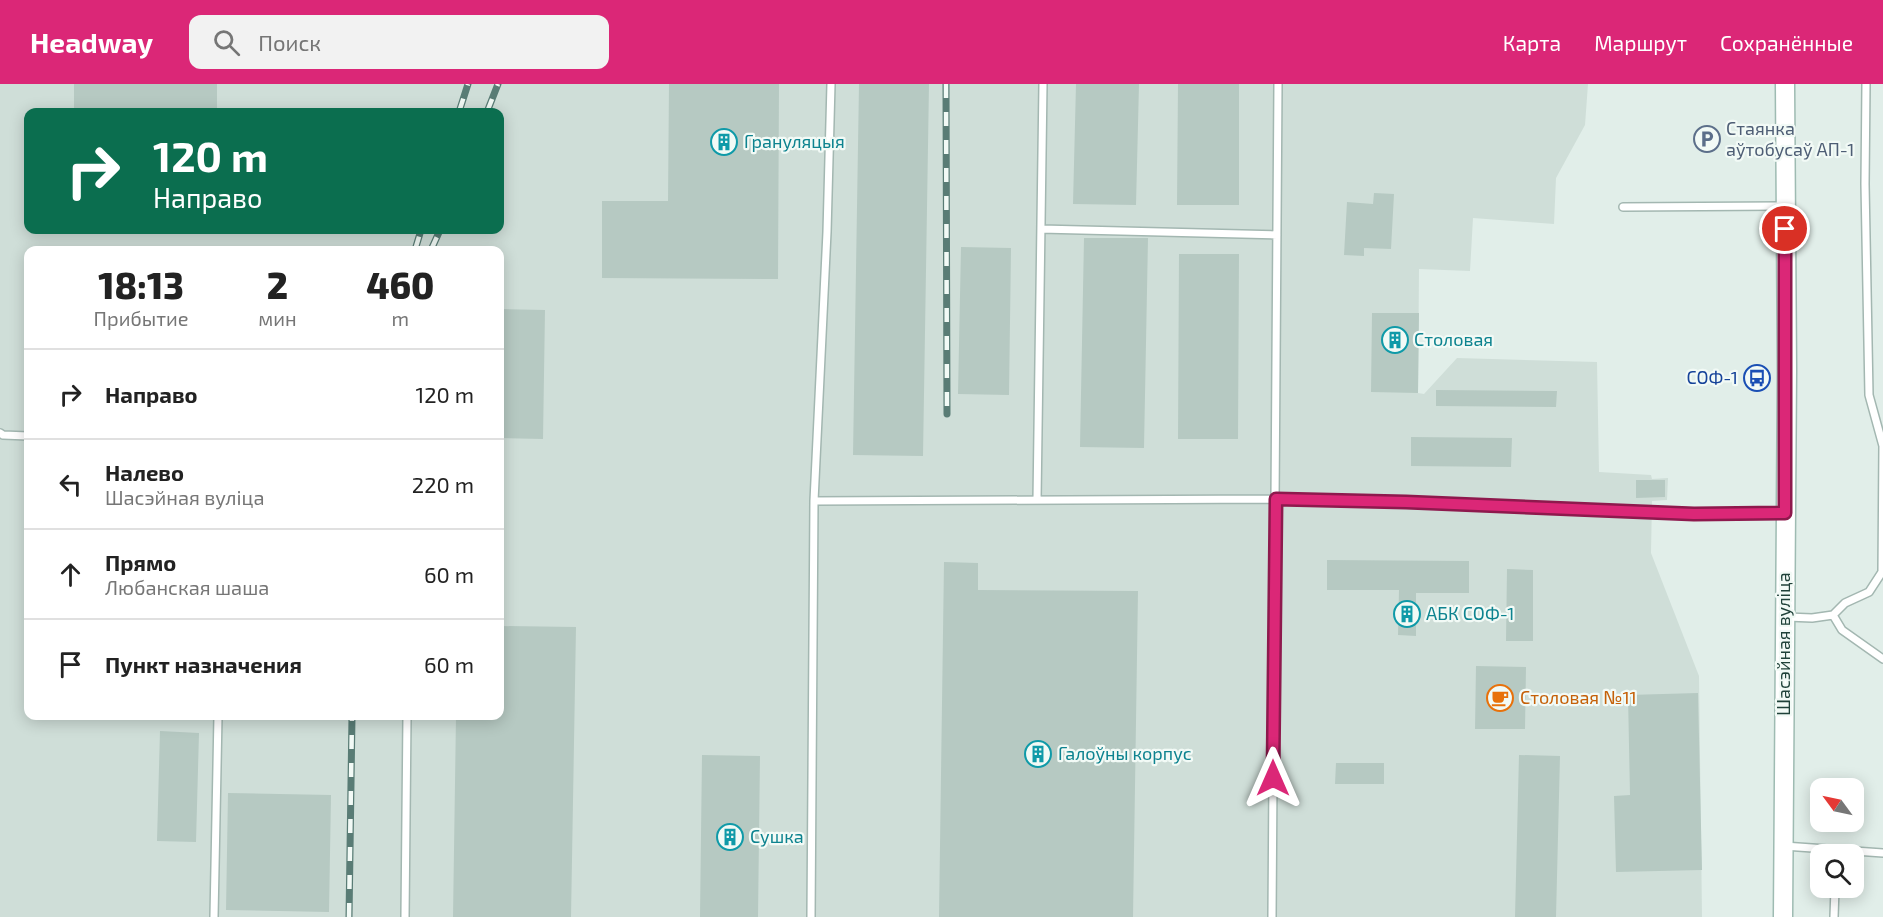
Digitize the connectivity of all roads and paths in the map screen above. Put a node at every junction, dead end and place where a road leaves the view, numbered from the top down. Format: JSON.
{"nodes":[{"id":1,"x":831,"y":84,"type":"edge"},
{"id":2,"x":1043,"y":84,"type":"edge"},
{"id":3,"x":1278,"y":84,"type":"edge"},
{"id":4,"x":1785,"y":84,"type":"edge"},
{"id":5,"x":1866,"y":84,"type":"edge"},
{"id":6,"x":1785,"y":206,"type":"junction"},
{"id":7,"x":1623,"y":207,"type":"dead end"},
{"id":8,"x":1041,"y":229,"type":"junction"},
{"id":9,"x":1277,"y":236,"type":"junction"},
{"id":10,"x":0,"y":433,"type":"edge"},
{"id":11,"x":24,"y":436,"type":"edge"},
{"id":12,"x":1883,"y":446,"type":"edge"},
{"id":13,"x":1276,"y":499,"type":"junction"},
{"id":14,"x":1037,"y":500,"type":"junction"},
{"id":15,"x":814,"y":501,"type":"junction"},
{"id":16,"x":1785,"y":513,"type":"junction"},
{"id":17,"x":1833,"y":615,"type":"junction"},
{"id":18,"x":1784,"y":617,"type":"junction"},
{"id":19,"x":1883,"y":659,"type":"edge"},
{"id":20,"x":218,"y":720,"type":"edge"},
{"id":21,"x":407,"y":720,"type":"edge"},
{"id":22,"x":1784,"y":846,"type":"junction"},
{"id":23,"x":1810,"y":849,"type":"edge"},
{"id":24,"x":1864,"y":853,"type":"edge"},
{"id":25,"x":1883,"y":853,"type":"edge"},
{"id":26,"x":1835,"y":898,"type":"edge"},
{"id":27,"x":214,"y":917,"type":"edge"},
{"id":28,"x":405,"y":917,"type":"edge"},
{"id":29,"x":811,"y":917,"type":"edge"},
{"id":30,"x":1272,"y":917,"type":"edge"},
{"id":31,"x":1784,"y":917,"type":"edge"},
{"id":32,"x":1834,"y":917,"type":"edge"}],
"edges":[{"from":1,"to":15,"type":"lane"},
{"from":2,"to":8,"type":"lane"},
{"from":3,"to":9,"type":"lane"},
{"from":4,"to":6,"type":"main road","name":"Шасэйная вуліца"},
{"from":5,"to":12,"type":"lane"},
{"from":6,"to":7,"type":"lane"},
{"from":6,"to":16,"type":"main road","name":"Шасэйная вуліца"},
{"from":8,"to":9,"type":"lane"},
{"from":8,"to":14,"type":"lane"},
{"from":9,"to":13,"type":"lane"},
{"from":10,"to":11,"type":"lane"},
{"from":12,"to":17,"type":"lane"},
{"from":13,"to":14,"type":"lane"},
{"from":13,"to":16,"type":"lane"},
{"from":13,"to":30,"type":"lane"},
{"from":14,"to":15,"type":"lane"},
{"from":15,"to":29,"type":"lane"},
{"from":16,"to":18,"type":"main road","name":"Шасэйная вуліца"},
{"from":17,"to":18,"type":"lane"},
{"from":17,"to":19,"type":"lane"},
{"from":18,"to":22,"type":"main road","name":"Шасэйная вуліца"},
{"from":20,"to":27,"type":"lane"},
{"from":21,"to":28,"type":"lane"},
{"from":22,"to":23,"type":"lane"},
{"from":22,"to":31,"type":"main road","name":"Шасэйная вуліца"},
{"from":24,"to":25,"type":"lane"},
{"from":26,"to":32,"type":"lane"}]}
